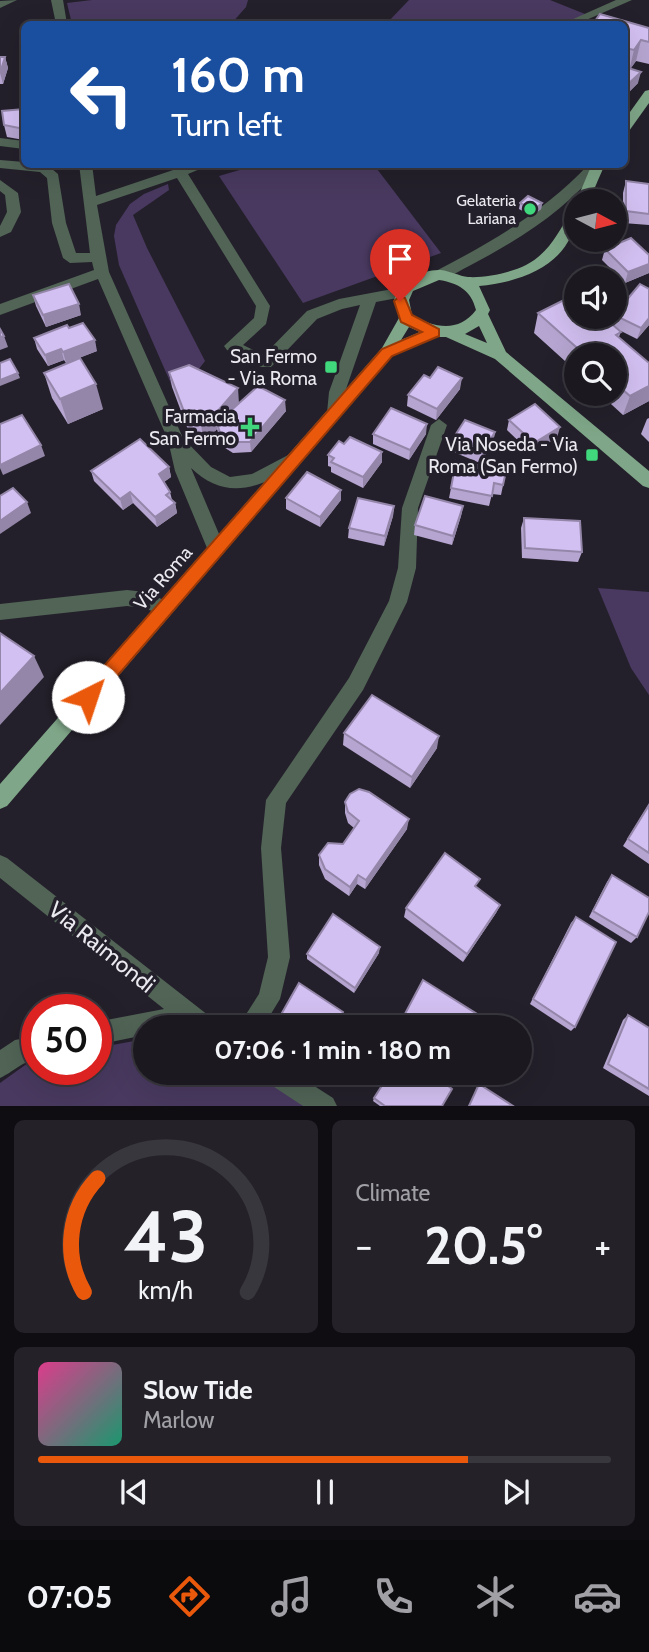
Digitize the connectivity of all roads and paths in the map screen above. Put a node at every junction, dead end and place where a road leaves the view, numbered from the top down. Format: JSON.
{"nodes":[{"id":1,"x":11,"y":0,"type":"edge"},
{"id":2,"x":57,"y":0,"type":"edge"},
{"id":3,"x":626,"y":0,"type":"edge"},
{"id":4,"x":0,"y":5,"type":"edge"},
{"id":5,"x":61,"y":21,"type":"edge"},
{"id":6,"x":575,"y":21,"type":"edge"},
{"id":7,"x":649,"y":94,"type":"edge"},
{"id":8,"x":628,"y":124,"type":"edge"},
{"id":9,"x":0,"y":142,"type":"edge"},
{"id":10,"x":21,"y":145,"type":"edge"},
{"id":11,"x":0,"y":164,"type":"edge"},
{"id":12,"x":21,"y":166,"type":"edge"},
{"id":13,"x":44,"y":168,"type":"edge"},
{"id":14,"x":86,"y":168,"type":"edge"},
{"id":15,"x":194,"y":168,"type":"edge"},
{"id":16,"x":594,"y":168,"type":"edge"},
{"id":17,"x":596,"y":168,"type":"edge"},
{"id":18,"x":180,"y":173,"type":"junction"},
{"id":19,"x":0,"y":184,"type":"edge"},
{"id":20,"x":587,"y":189,"type":"edge"},
{"id":21,"x":92,"y":202,"type":"junction"},
{"id":22,"x":0,"y":232,"type":"edge"},
{"id":23,"x":564,"y":234,"type":"edge"},
{"id":24,"x":100,"y":265,"type":"junction"},
{"id":25,"x":439,"y":275,"type":"junction"},
{"id":26,"x":466,"y":282,"type":"junction"},
{"id":27,"x":403,"y":292,"type":"junction"},
{"id":28,"x":369,"y":300,"type":"junction"},
{"id":29,"x":0,"y":310,"type":"edge"},
{"id":30,"x":481,"y":314,"type":"junction"},
{"id":31,"x":406,"y":318,"type":"junction"},
{"id":32,"x":442,"y":332,"type":"junction"},
{"id":33,"x":387,"y":352,"type":"junction"},
{"id":34,"x":500,"y":355,"type":"junction"},
{"id":35,"x":335,"y":413,"type":"junction"},
{"id":36,"x":439,"y":425,"type":"dead end"},
{"id":37,"x":176,"y":440,"type":"junction"},
{"id":38,"x":298,"y":455,"type":"junction"},
{"id":39,"x":649,"y":481,"type":"edge"},
{"id":40,"x":216,"y":548,"type":"junction"},
{"id":41,"x":165,"y":608,"type":"junction"},
{"id":42,"x":0,"y":612,"type":"edge"},
{"id":43,"x":0,"y":799,"type":"edge"},
{"id":44,"x":0,"y":865,"type":"edge"},
{"id":45,"x":188,"y":1015,"type":"edge"},
{"id":46,"x":257,"y":1015,"type":"edge"},
{"id":47,"x":133,"y":1029,"type":"edge"},
{"id":48,"x":112,"y":1032,"type":"edge"},
{"id":49,"x":21,"y":1051,"type":"edge"},
{"id":50,"x":0,"y":1066,"type":"edge"},
{"id":51,"x":292,"y":1085,"type":"edge"},
{"id":52,"x":325,"y":1106,"type":"edge"}],
"edges":[{"from":1,"to":4,"type":"street"},
{"from":2,"to":5,"type":"street"},
{"from":3,"to":6,"type":"street"},
{"from":7,"to":8,"type":"main road"},
{"from":9,"to":10,"type":"street"},
{"from":11,"to":12,"type":"street"},
{"from":13,"to":24,"type":"street"},
{"from":14,"to":21,"type":"street"},
{"from":15,"to":18,"type":"street"},
{"from":16,"to":25,"type":"street"},
{"from":17,"to":20,"type":"main road"},
{"from":18,"to":21,"type":"street"},
{"from":18,"to":28,"type":"street"},
{"from":19,"to":22,"type":"street"},
{"from":21,"to":24,"type":"street"},
{"from":23,"to":26,"type":"main road"},
{"from":24,"to":29,"type":"street"},
{"from":24,"to":37,"type":"street"},
{"from":25,"to":26,"type":"main road"},
{"from":25,"to":27,"type":"main road"},
{"from":26,"to":30,"type":"main road"},
{"from":27,"to":28,"type":"street"},
{"from":27,"to":31,"type":"main road"},
{"from":28,"to":35,"type":"street"},
{"from":30,"to":32,"type":"main road"},
{"from":30,"to":34,"type":"main road"},
{"from":31,"to":32,"type":"main road"},
{"from":31,"to":33,"type":"main road","name":"Via Roma"},
{"from":32,"to":33,"type":"main road","name":"Via Roma"},
{"from":32,"to":34,"type":"main road"},
{"from":33,"to":35,"type":"main road","name":"Via Roma"},
{"from":34,"to":39,"type":"main road"},
{"from":35,"to":38,"type":"main road","name":"Via Roma"},
{"from":36,"to":46,"type":"street"},
{"from":37,"to":38,"type":"street"},
{"from":37,"to":40,"type":"street"},
{"from":38,"to":40,"type":"main road","name":"Via Roma"},
{"from":40,"to":41,"type":"main road","name":"Via Roma"},
{"from":41,"to":42,"type":"street"},
{"from":41,"to":43,"type":"main road","name":"Via Roma"},
{"from":44,"to":45,"type":"street","name":"Via Raimondi"},
{"from":47,"to":48,"type":"street"},
{"from":49,"to":50,"type":"street"},
{"from":51,"to":52,"type":"street"}]}
